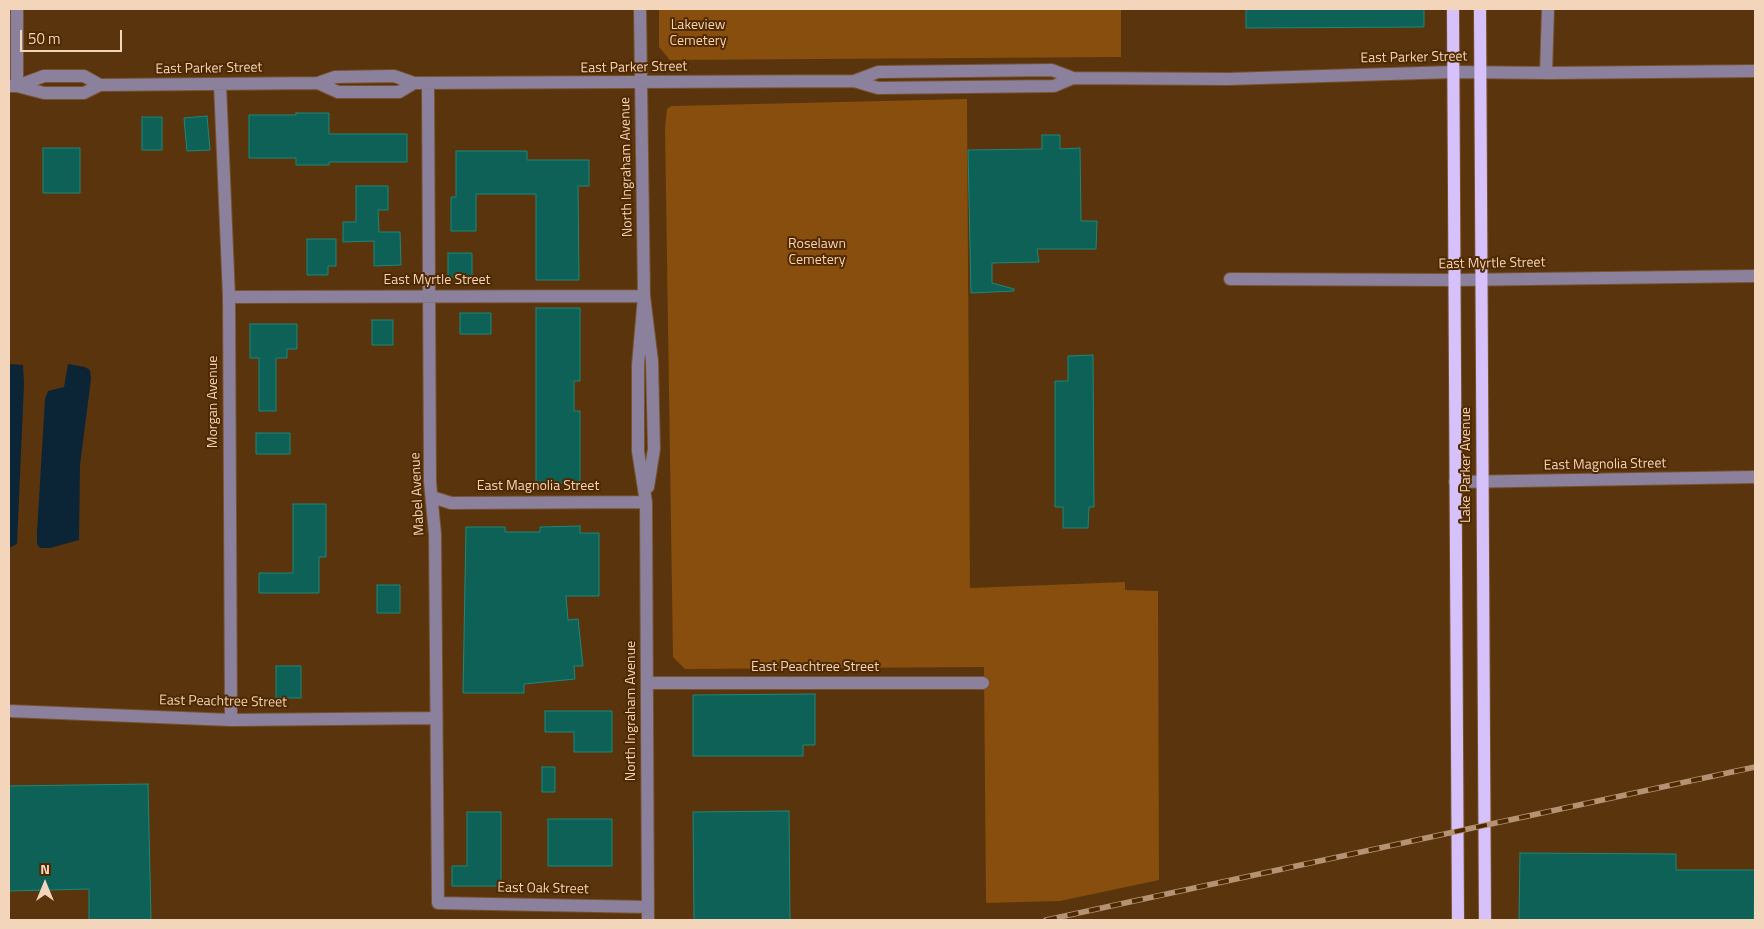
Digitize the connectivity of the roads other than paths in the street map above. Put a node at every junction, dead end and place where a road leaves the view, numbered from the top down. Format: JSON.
{"nodes":[{"id":1,"x":18,"y":9,"type":"edge"},
{"id":2,"x":640,"y":9,"type":"edge"},
{"id":3,"x":1453,"y":9,"type":"edge"},
{"id":4,"x":1480,"y":9,"type":"edge"},
{"id":5,"x":1548,"y":9,"type":"edge"},
{"id":6,"x":1755,"y":71,"type":"edge"},
{"id":7,"x":1453,"y":72,"type":"junction"},
{"id":8,"x":1480,"y":72,"type":"junction"},
{"id":9,"x":1546,"y":73,"type":"junction"},
{"id":10,"x":640,"y":82,"type":"junction"},
{"id":11,"x":220,"y":84,"type":"junction"},
{"id":12,"x":428,"y":84,"type":"junction"},
{"id":13,"x":13,"y":86,"type":"edge"},
{"id":14,"x":1755,"y":276,"type":"edge"},
{"id":15,"x":1230,"y":279,"type":"dead end"},
{"id":16,"x":1481,"y":279,"type":"junction"},
{"id":17,"x":1454,"y":280,"type":"junction"},
{"id":18,"x":430,"y":296,"type":"junction"},
{"id":19,"x":644,"y":296,"type":"junction"},
{"id":20,"x":229,"y":297,"type":"junction"},
{"id":21,"x":1755,"y":477,"type":"edge"},
{"id":22,"x":1482,"y":481,"type":"junction"},
{"id":23,"x":1455,"y":482,"type":"junction"},
{"id":24,"x":432,"y":497,"type":"junction"},
{"id":25,"x":646,"y":502,"type":"junction"},
{"id":26,"x":647,"y":683,"type":"junction"},
{"id":27,"x":983,"y":684,"type":"dead end"},
{"id":28,"x":9,"y":711,"type":"edge"},
{"id":29,"x":436,"y":718,"type":"junction"},
{"id":30,"x":230,"y":720,"type":"junction"},
{"id":31,"x":438,"y":904,"type":"joint"},
{"id":32,"x":648,"y":907,"type":"junction"},
{"id":33,"x":648,"y":920,"type":"edge"},
{"id":34,"x":1458,"y":920,"type":"edge"},
{"id":35,"x":1485,"y":920,"type":"edge"}],
"edges":[{"from":1,"to":13,"type":"street"},
{"from":2,"to":10,"type":"street","name":"North Ingraham Avenue"},
{"from":3,"to":7,"type":"main road","name":"Lake Parker Avenue"},
{"from":4,"to":8,"type":"main road","name":"Lake Parker Avenue"},
{"from":5,"to":9,"type":"street"},
{"from":6,"to":9,"type":"street","name":"East Parker Street"},
{"from":7,"to":8,"type":"street","name":"East Parker Street"},
{"from":7,"to":10,"type":"street","name":"East Parker Street"},
{"from":7,"to":17,"type":"main road","name":"Lake Parker Avenue"},
{"from":8,"to":9,"type":"street","name":"East Parker Street"},
{"from":8,"to":16,"type":"main road","name":"Lake Parker Avenue"},
{"from":10,"to":12,"type":"street","name":"East Parker Street"},
{"from":10,"to":19,"type":"street","name":"North Ingraham Avenue"},
{"from":11,"to":12,"type":"street","name":"East Parker Street"},
{"from":11,"to":13,"type":"street","name":"East Parker Street"},
{"from":11,"to":20,"type":"street","name":"Morgan Avenue"},
{"from":12,"to":18,"type":"street","name":"Mabel Avenue"},
{"from":14,"to":16,"type":"street","name":"East Myrtle Street"},
{"from":15,"to":17,"type":"street","name":"East Myrtle Street"},
{"from":16,"to":17,"type":"street","name":"East Myrtle Street"},
{"from":16,"to":22,"type":"main road","name":"Lake Parker Avenue"},
{"from":17,"to":23,"type":"main road","name":"Lake Parker Avenue"},
{"from":18,"to":19,"type":"street","name":"East Myrtle Street"},
{"from":18,"to":20,"type":"street","name":"East Myrtle Street"},
{"from":18,"to":24,"type":"street","name":"Mabel Avenue"},
{"from":19,"to":25,"type":"street","name":"North Ingraham Avenue"},
{"from":20,"to":30,"type":"street","name":"Morgan Avenue"},
{"from":21,"to":22,"type":"street","name":"East Magnolia Street"},
{"from":22,"to":23,"type":"street","name":"East Magnolia Street"},
{"from":22,"to":35,"type":"main road","name":"Lake Parker Avenue"},
{"from":23,"to":34,"type":"main road","name":"Lake Parker Avenue"},
{"from":24,"to":25,"type":"street","name":"East Magnolia Street"},
{"from":24,"to":29,"type":"street","name":"Mabel Avenue"},
{"from":25,"to":26,"type":"street","name":"North Ingraham Avenue"},
{"from":26,"to":27,"type":"street","name":"East Peachtree Street"},
{"from":26,"to":32,"type":"street","name":"North Ingraham Avenue"},
{"from":28,"to":30,"type":"street","name":"East Peachtree Street"},
{"from":29,"to":30,"type":"street","name":"East Peachtree Street"},
{"from":29,"to":31,"type":"street","name":"Mabel Avenue"},
{"from":31,"to":32,"type":"street","name":"East Oak Street"},
{"from":32,"to":33,"type":"street","name":"North Ingraham Avenue"}]}
